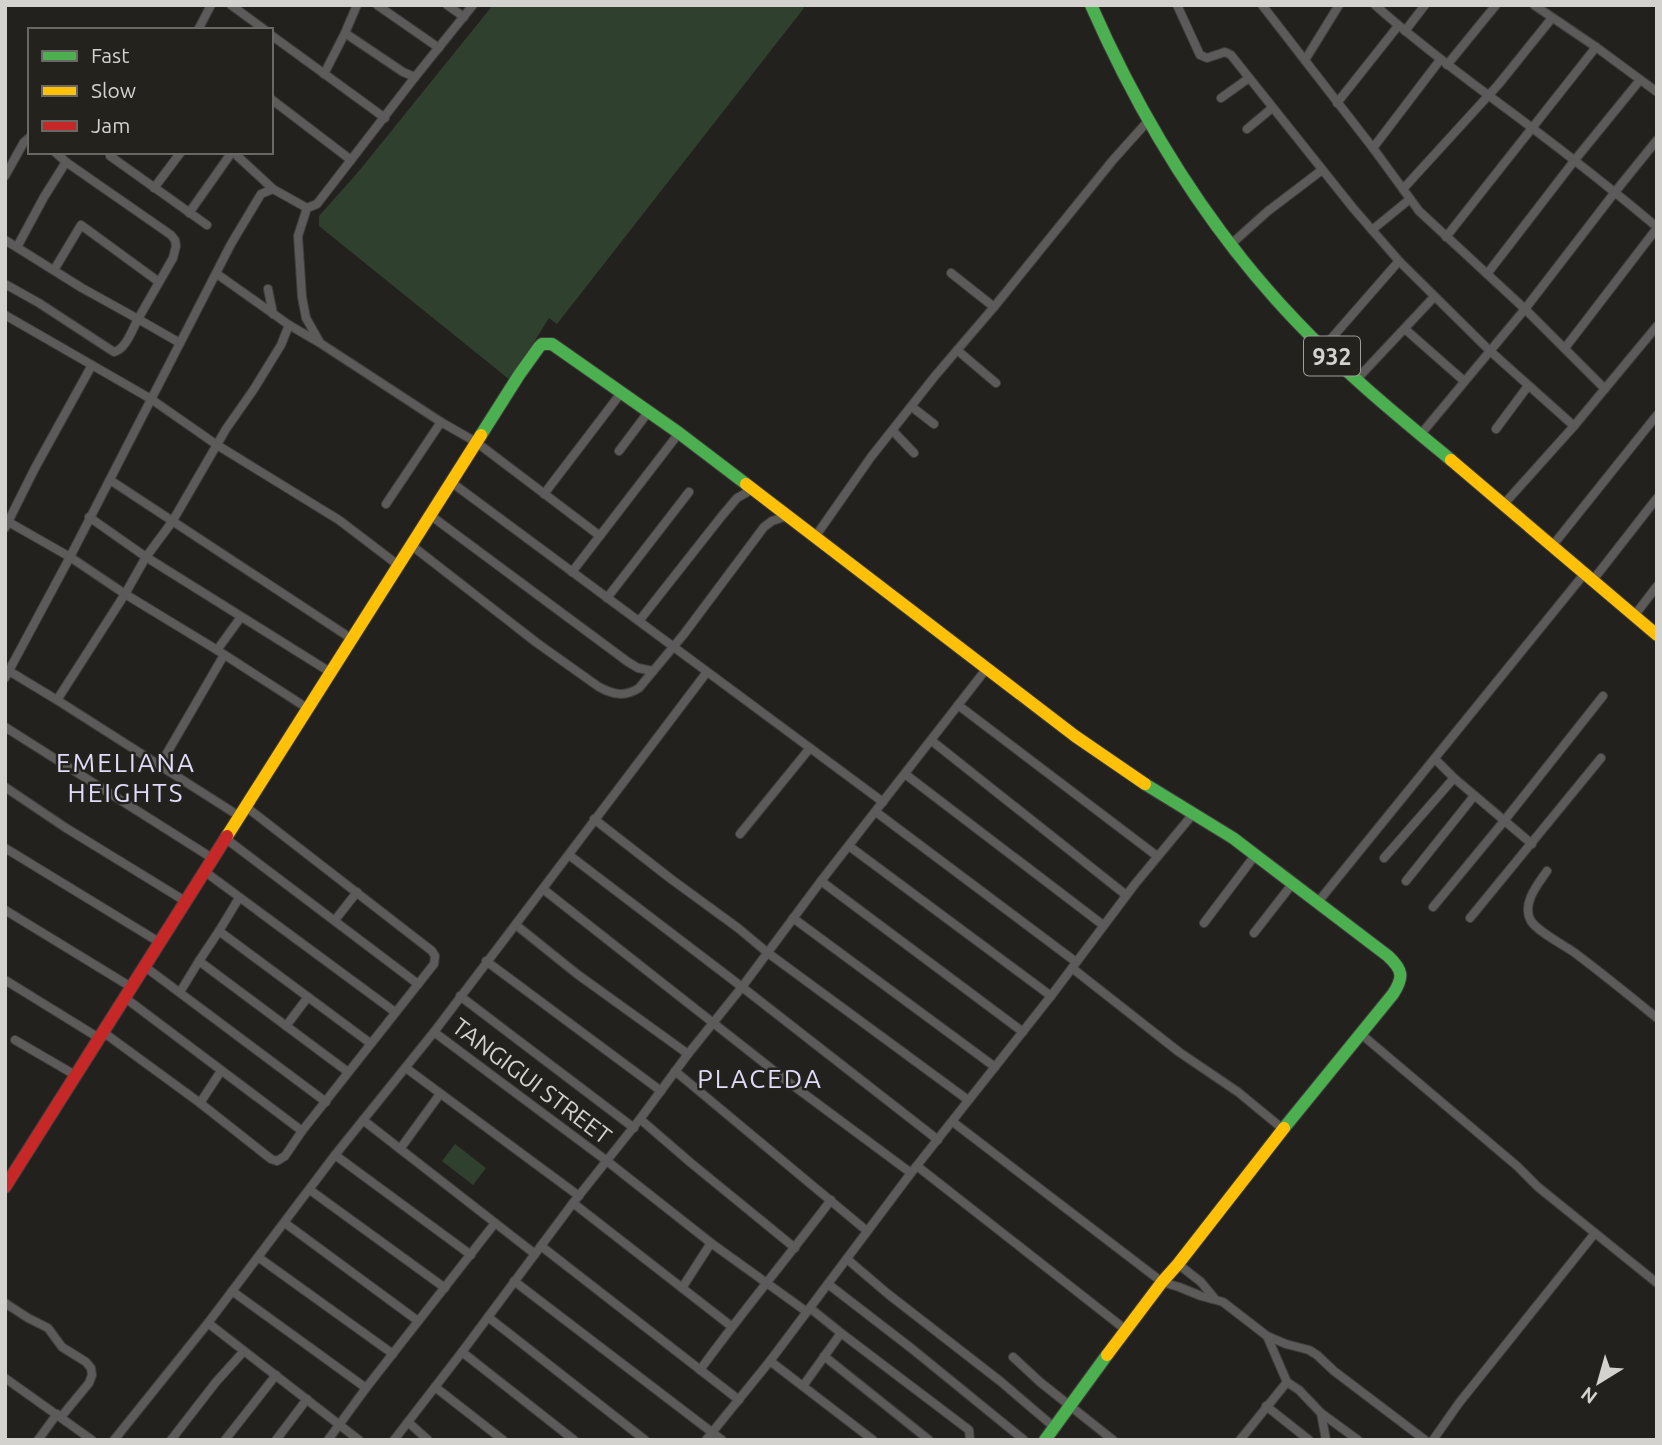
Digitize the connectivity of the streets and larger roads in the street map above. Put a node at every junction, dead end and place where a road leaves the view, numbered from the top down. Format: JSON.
{"nodes":[{"id":1,"x":211,"y":5,"type":"edge"},
{"id":2,"x":357,"y":5,"type":"edge"},
{"id":3,"x":377,"y":5,"type":"edge"},
{"id":4,"x":447,"y":5,"type":"edge"},
{"id":5,"x":473,"y":5,"type":"edge"},
{"id":6,"x":1091,"y":5,"type":"edge"},
{"id":7,"x":1177,"y":5,"type":"edge"},
{"id":8,"x":1339,"y":5,"type":"edge"},
{"id":9,"x":1375,"y":5,"type":"edge"},
{"id":10,"x":1425,"y":5,"type":"edge"},
{"id":11,"x":1496,"y":5,"type":"edge"},
{"id":12,"x":1534,"y":5,"type":"edge"},
{"id":13,"x":234,"y":6,"type":"edge"},
{"id":14,"x":1265,"y":6,"type":"edge"},
{"id":15,"x":464,"y":17,"type":"junction"},
{"id":16,"x":1552,"y":18,"type":"junction"},
{"id":17,"x":199,"y":28,"type":"edge"},
{"id":18,"x":262,"y":28,"type":"edge"},
{"id":19,"x":1401,"y":28,"type":"junction"},
{"id":20,"x":345,"y":33,"type":"junction"},
{"id":21,"x":273,"y":36,"type":"edge"},
{"id":22,"x":1596,"y":47,"type":"junction"},
{"id":23,"x":439,"y":48,"type":"junction"},
{"id":24,"x":1305,"y":60,"type":"junction"},
{"id":25,"x":1443,"y":62,"type":"junction"},
{"id":26,"x":324,"y":74,"type":"junction"},
{"id":27,"x":415,"y":77,"type":"junction"},
{"id":28,"x":1249,"y":78,"type":"junction"},
{"id":29,"x":1640,"y":80,"type":"junction"},
{"id":30,"x":1657,"y":92,"type":"edge"},
{"id":31,"x":1489,"y":95,"type":"junction"},
{"id":32,"x":1221,"y":98,"type":"dead end"},
{"id":33,"x":273,"y":101,"type":"edge"},
{"id":34,"x":1338,"y":103,"type":"junction"},
{"id":35,"x":1272,"y":108,"type":"junction"},
{"id":36,"x":384,"y":118,"type":"junction"},
{"id":37,"x":1148,"y":121,"type":"junction"},
{"id":38,"x":1531,"y":128,"type":"junction"},
{"id":39,"x":1247,"y":129,"type":"dead end"},
{"id":40,"x":28,"y":139,"type":"edge"},
{"id":41,"x":1657,"y":140,"type":"edge"},
{"id":42,"x":1373,"y":148,"type":"junction"},
{"id":43,"x":57,"y":154,"type":"edge"},
{"id":44,"x":112,"y":154,"type":"edge"},
{"id":45,"x":180,"y":154,"type":"edge"},
{"id":46,"x":232,"y":154,"type":"edge"},
{"id":47,"x":235,"y":154,"type":"edge"},
{"id":48,"x":351,"y":160,"type":"junction"},
{"id":49,"x":1574,"y":161,"type":"junction"},
{"id":50,"x":66,"y":162,"type":"junction"},
{"id":51,"x":1322,"y":170,"type":"junction"},
{"id":52,"x":5,"y":176,"type":"edge"},
{"id":53,"x":154,"y":188,"type":"junction"},
{"id":54,"x":273,"y":189,"type":"junction"},
{"id":55,"x":1402,"y":189,"type":"junction"},
{"id":56,"x":1615,"y":192,"type":"junction"},
{"id":57,"x":1410,"y":199,"type":"junction"},
{"id":58,"x":307,"y":208,"type":"junction"},
{"id":59,"x":189,"y":213,"type":"junction"},
{"id":60,"x":207,"y":225,"type":"dead end"},
{"id":61,"x":1657,"y":227,"type":"edge"},
{"id":62,"x":1372,"y":230,"type":"junction"},
{"id":63,"x":1446,"y":237,"type":"junction"},
{"id":64,"x":5,"y":240,"type":"edge"},
{"id":65,"x":1230,"y":244,"type":"junction"},
{"id":66,"x":17,"y":247,"type":"junction"},
{"id":67,"x":1399,"y":261,"type":"junction"},
{"id":68,"x":54,"y":270,"type":"junction"},
{"id":69,"x":951,"y":273,"type":"dead end"},
{"id":70,"x":217,"y":274,"type":"junction"},
{"id":71,"x":1487,"y":274,"type":"junction"},
{"id":72,"x":159,"y":282,"type":"junction"},
{"id":73,"x":5,"y":284,"type":"edge"},
{"id":74,"x":268,"y":289,"type":"dead end"},
{"id":75,"x":1434,"y":297,"type":"junction"},
{"id":76,"x":994,"y":307,"type":"junction"},
{"id":77,"x":1525,"y":309,"type":"junction"},
{"id":78,"x":273,"y":314,"type":"junction"},
{"id":79,"x":6,"y":317,"type":"edge"},
{"id":80,"x":138,"y":319,"type":"junction"},
{"id":81,"x":289,"y":325,"type":"junction"},
{"id":82,"x":1657,"y":326,"type":"edge"},
{"id":83,"x":1405,"y":329,"type":"junction"},
{"id":84,"x":180,"y":343,"type":"junction"},
{"id":85,"x":320,"y":343,"type":"junction"},
{"id":86,"x":1323,"y":348,"type":"junction"},
{"id":87,"x":1565,"y":348,"type":"junction"},
{"id":88,"x":957,"y":350,"type":"junction"},
{"id":89,"x":1489,"y":350,"type":"junction"},
{"id":90,"x":92,"y":365,"type":"junction"},
{"id":91,"x":1357,"y":379,"type":"junction"},
{"id":92,"x":1464,"y":381,"type":"junction"},
{"id":93,"x":996,"y":383,"type":"dead end"},
{"id":94,"x":1528,"y":386,"type":"junction"},
{"id":95,"x":1605,"y":389,"type":"junction"},
{"id":96,"x":621,"y":393,"type":"junction"},
{"id":97,"x":151,"y":399,"type":"junction"},
{"id":98,"x":912,"y":407,"type":"junction"},
{"id":99,"x":649,"y":411,"type":"junction"},
{"id":100,"x":1657,"y":415,"type":"edge"},
{"id":101,"x":441,"y":422,"type":"junction"},
{"id":102,"x":934,"y":424,"type":"dead end"},
{"id":103,"x":1574,"y":426,"type":"junction"},
{"id":104,"x":1496,"y":429,"type":"dead end"},
{"id":105,"x":893,"y":432,"type":"junction"},
{"id":106,"x":679,"y":433,"type":"junction"},
{"id":107,"x":1421,"y":434,"type":"junction"},
{"id":108,"x":476,"y":442,"type":"junction"},
{"id":109,"x":217,"y":445,"type":"junction"},
{"id":110,"x":619,"y":451,"type":"dead end"},
{"id":111,"x":914,"y":453,"type":"dead end"},
{"id":112,"x":110,"y":480,"type":"junction"},
{"id":113,"x":451,"y":482,"type":"junction"},
{"id":114,"x":753,"y":489,"type":"junction"},
{"id":115,"x":690,"y":492,"type":"dead end"},
{"id":116,"x":544,"y":494,"type":"junction"},
{"id":117,"x":1657,"y":498,"type":"edge"},
{"id":118,"x":387,"y":504,"type":"dead end"},
{"id":119,"x":1504,"y":504,"type":"junction"},
{"id":120,"x":430,"y":515,"type":"junction"},
{"id":121,"x":787,"y":516,"type":"junction"},
{"id":122,"x":89,"y":517,"type":"junction"},
{"id":123,"x":172,"y":522,"type":"junction"},
{"id":124,"x":6,"y":523,"type":"edge"},
{"id":125,"x":600,"y":536,"type":"junction"},
{"id":126,"x":814,"y":537,"type":"junction"},
{"id":127,"x":411,"y":545,"type":"junction"},
{"id":128,"x":1553,"y":545,"type":"junction"},
{"id":129,"x":70,"y":557,"type":"junction"},
{"id":130,"x":146,"y":557,"type":"junction"},
{"id":131,"x":398,"y":565,"type":"junction"},
{"id":132,"x":572,"y":572,"type":"junction"},
{"id":133,"x":1589,"y":577,"type":"junction"},
{"id":134,"x":1657,"y":586,"type":"edge"},
{"id":135,"x":125,"y":594,"type":"junction"},
{"id":136,"x":607,"y":598,"type":"junction"},
{"id":137,"x":1634,"y":616,"type":"junction"},
{"id":138,"x":241,"y":617,"type":"junction"},
{"id":139,"x":639,"y":621,"type":"junction"},
{"id":140,"x":1657,"y":635,"type":"edge"},
{"id":141,"x":352,"y":639,"type":"junction"},
{"id":142,"x":673,"y":646,"type":"junction"},
{"id":143,"x":221,"y":652,"type":"junction"},
{"id":144,"x":987,"y":668,"type":"junction"},
{"id":145,"x":653,"y":671,"type":"junction"},
{"id":146,"x":330,"y":672,"type":"junction"},
{"id":147,"x":707,"y":672,"type":"junction"},
{"id":148,"x":7,"y":675,"type":"edge"},
{"id":149,"x":1603,"y":696,"type":"dead end"},
{"id":150,"x":57,"y":700,"type":"junction"},
{"id":151,"x":958,"y":705,"type":"junction"},
{"id":152,"x":307,"y":708,"type":"junction"},
{"id":153,"x":5,"y":727,"type":"edge"},
{"id":154,"x":932,"y":741,"type":"junction"},
{"id":155,"x":810,"y":748,"type":"junction"},
{"id":156,"x":1601,"y":758,"type":"dead end"},
{"id":157,"x":1435,"y":759,"type":"junction"},
{"id":158,"x":160,"y":765,"type":"junction"},
{"id":159,"x":905,"y":774,"type":"junction"},
{"id":160,"x":1454,"y":778,"type":"junction"},
{"id":161,"x":5,"y":787,"type":"edge"},
{"id":162,"x":1475,"y":796,"type":"junction"},
{"id":163,"x":883,"y":802,"type":"junction"},
{"id":164,"x":242,"y":811,"type":"junction"},
{"id":165,"x":876,"y":812,"type":"junction"},
{"id":166,"x":1193,"y":814,"type":"junction"},
{"id":167,"x":594,"y":819,"type":"junction"},
{"id":168,"x":1504,"y":821,"type":"junction"},
{"id":169,"x":740,"y":834,"type":"dead end"},
{"id":170,"x":225,"y":838,"type":"junction"},
{"id":171,"x":1532,"y":844,"type":"junction"},
{"id":172,"x":849,"y":846,"type":"junction"},
{"id":173,"x":5,"y":848,"type":"edge"},
{"id":174,"x":1256,"y":854,"type":"junction"},
{"id":175,"x":569,"y":855,"type":"junction"},
{"id":176,"x":1157,"y":856,"type":"junction"},
{"id":177,"x":212,"y":858,"type":"junction"},
{"id":178,"x":1384,"y":859,"type":"dead end"},
{"id":179,"x":1546,"y":871,"type":"dead end"},
{"id":180,"x":204,"y":872,"type":"junction"},
{"id":181,"x":821,"y":881,"type":"junction"},
{"id":182,"x":1406,"y":881,"type":"dead end"},
{"id":183,"x":1293,"y":883,"type":"junction"},
{"id":184,"x":543,"y":889,"type":"junction"},
{"id":185,"x":357,"y":892,"type":"junction"},
{"id":186,"x":1126,"y":895,"type":"junction"},
{"id":187,"x":239,"y":898,"type":"junction"},
{"id":188,"x":185,"y":901,"type":"junction"},
{"id":189,"x":1318,"y":902,"type":"junction"},
{"id":190,"x":1433,"y":907,"type":"dead end"},
{"id":191,"x":5,"y":911,"type":"edge"},
{"id":192,"x":793,"y":918,"type":"junction"},
{"id":193,"x":1470,"y":918,"type":"dead end"},
{"id":194,"x":335,"y":920,"type":"junction"},
{"id":195,"x":1204,"y":923,"type":"dead end"},
{"id":196,"x":516,"y":925,"type":"junction"},
{"id":197,"x":1103,"y":925,"type":"junction"},
{"id":198,"x":219,"y":931,"type":"junction"},
{"id":199,"x":1254,"y":933,"type":"dead end"},
{"id":200,"x":159,"y":942,"type":"junction"},
{"id":201,"x":768,"y":953,"type":"junction"},
{"id":202,"x":199,"y":961,"type":"junction"},
{"id":203,"x":486,"y":961,"type":"junction"},
{"id":204,"x":1074,"y":965,"type":"junction"},
{"id":205,"x":144,"y":966,"type":"junction"},
{"id":206,"x":5,"y":980,"type":"edge"},
{"id":207,"x":418,"y":984,"type":"junction"},
{"id":208,"x":742,"y":987,"type":"junction"},
{"id":209,"x":128,"y":992,"type":"junction"},
{"id":210,"x":180,"y":992,"type":"junction"},
{"id":211,"x":460,"y":996,"type":"junction"},
{"id":212,"x":1051,"y":996,"type":"junction"},
{"id":213,"x":308,"y":997,"type":"junction"},
{"id":214,"x":395,"y":1012,"type":"junction"},
{"id":215,"x":1657,"y":1018,"type":"edge"},
{"id":216,"x":712,"y":1023,"type":"junction"},
{"id":217,"x":286,"y":1026,"type":"junction"},
{"id":218,"x":434,"y":1032,"type":"junction"},
{"id":219,"x":1023,"y":1032,"type":"junction"},
{"id":220,"x":1361,"y":1034,"type":"junction"},
{"id":221,"x":101,"y":1035,"type":"junction"},
{"id":222,"x":15,"y":1040,"type":"dead end"},
{"id":223,"x":370,"y":1043,"type":"junction"},
{"id":224,"x":688,"y":1054,"type":"junction"},
{"id":225,"x":995,"y":1067,"type":"junction"},
{"id":226,"x":406,"y":1068,"type":"junction"},
{"id":227,"x":221,"y":1071,"type":"junction"},
{"id":228,"x":675,"y":1071,"type":"junction"},
{"id":229,"x":348,"y":1072,"type":"junction"},
{"id":230,"x":75,"y":1075,"type":"junction"},
{"id":231,"x":661,"y":1091,"type":"junction"},
{"id":232,"x":440,"y":1094,"type":"junction"},
{"id":233,"x":968,"y":1100,"type":"junction"},
{"id":234,"x":326,"y":1102,"type":"junction"},
{"id":235,"x":200,"y":1103,"type":"junction"},
{"id":236,"x":640,"y":1119,"type":"junction"},
{"id":237,"x":363,"y":1120,"type":"junction"},
{"id":238,"x":953,"y":1122,"type":"junction"},
{"id":239,"x":634,"y":1128,"type":"junction"},
{"id":240,"x":1283,"y":1129,"type":"junction"},
{"id":241,"x":302,"y":1132,"type":"junction"},
{"id":242,"x":938,"y":1140,"type":"junction"},
{"id":243,"x":400,"y":1149,"type":"junction"},
{"id":244,"x":335,"y":1155,"type":"junction"},
{"id":245,"x":607,"y":1161,"type":"junction"},
{"id":246,"x":914,"y":1170,"type":"junction"},
{"id":247,"x":5,"y":1187,"type":"edge"},
{"id":248,"x":310,"y":1190,"type":"junction"},
{"id":249,"x":576,"y":1199,"type":"junction"},
{"id":250,"x":831,"y":1200,"type":"junction"},
{"id":251,"x":285,"y":1223,"type":"junction"},
{"id":252,"x":495,"y":1223,"type":"junction"},
{"id":253,"x":867,"y":1231,"type":"junction"},
{"id":254,"x":1595,"y":1233,"type":"junction"},
{"id":255,"x":711,"y":1243,"type":"junction"},
{"id":256,"x":541,"y":1246,"type":"junction"},
{"id":257,"x":795,"y":1248,"type":"junction"},
{"id":258,"x":534,"y":1254,"type":"junction"},
{"id":259,"x":471,"y":1255,"type":"junction"},
{"id":260,"x":258,"y":1257,"type":"junction"},
{"id":261,"x":847,"y":1259,"type":"junction"},
{"id":262,"x":1178,"y":1264,"type":"junction"},
{"id":263,"x":514,"y":1280,"type":"junction"},
{"id":264,"x":1162,"y":1282,"type":"junction"},
{"id":265,"x":766,"y":1283,"type":"junction"},
{"id":266,"x":1657,"y":1283,"type":"edge"},
{"id":267,"x":828,"y":1284,"type":"junction"},
{"id":268,"x":445,"y":1288,"type":"junction"},
{"id":269,"x":682,"y":1288,"type":"junction"},
{"id":270,"x":232,"y":1291,"type":"junction"},
{"id":271,"x":1215,"y":1299,"type":"junction"},
{"id":272,"x":5,"y":1303,"type":"edge"},
{"id":273,"x":808,"y":1310,"type":"junction"},
{"id":274,"x":488,"y":1317,"type":"junction"},
{"id":275,"x":418,"y":1321,"type":"junction"},
{"id":276,"x":208,"y":1323,"type":"junction"},
{"id":277,"x":732,"y":1326,"type":"junction"},
{"id":278,"x":1126,"y":1330,"type":"junction"},
{"id":279,"x":841,"y":1333,"type":"junction"},
{"id":280,"x":1267,"y":1336,"type":"junction"},
{"id":281,"x":244,"y":1351,"type":"junction"},
{"id":282,"x":462,"y":1352,"type":"junction"},
{"id":283,"x":393,"y":1354,"type":"junction"},
{"id":284,"x":824,"y":1356,"type":"junction"},
{"id":285,"x":1013,"y":1357,"type":"dead end"},
{"id":286,"x":770,"y":1361,"type":"junction"},
{"id":287,"x":700,"y":1370,"type":"junction"},
{"id":288,"x":276,"y":1375,"type":"junction"},
{"id":289,"x":5,"y":1378,"type":"edge"},
{"id":290,"x":1287,"y":1382,"type":"junction"},
{"id":291,"x":803,"y":1386,"type":"junction"},
{"id":292,"x":435,"y":1387,"type":"junction"},
{"id":293,"x":366,"y":1388,"type":"junction"},
{"id":294,"x":307,"y":1399,"type":"junction"},
{"id":295,"x":739,"y":1400,"type":"junction"},
{"id":296,"x":1069,"y":1405,"type":"junction"},
{"id":297,"x":1266,"y":1406,"type":"junction"},
{"id":298,"x":1321,"y":1413,"type":"junction"},
{"id":299,"x":59,"y":1416,"type":"junction"},
{"id":300,"x":408,"y":1422,"type":"junction"},
{"id":301,"x":340,"y":1423,"type":"junction"},
{"id":302,"x":1054,"y":1427,"type":"junction"},
{"id":303,"x":709,"y":1436,"type":"edge"},
{"id":304,"x":1245,"y":1438,"type":"edge"},
{"id":305,"x":38,"y":1440,"type":"edge"},
{"id":306,"x":92,"y":1440,"type":"edge"},
{"id":307,"x":114,"y":1440,"type":"edge"},
{"id":308,"x":171,"y":1440,"type":"edge"},
{"id":309,"x":225,"y":1440,"type":"edge"},
{"id":310,"x":276,"y":1440,"type":"edge"},
{"id":311,"x":328,"y":1440,"type":"edge"},
{"id":312,"x":359,"y":1440,"type":"edge"},
{"id":313,"x":394,"y":1440,"type":"edge"},
{"id":314,"x":428,"y":1440,"type":"edge"},
{"id":315,"x":503,"y":1440,"type":"edge"},
{"id":316,"x":574,"y":1440,"type":"edge"},
{"id":317,"x":645,"y":1440,"type":"edge"},
{"id":318,"x":722,"y":1440,"type":"edge"},
{"id":319,"x":873,"y":1440,"type":"edge"},
{"id":320,"x":929,"y":1440,"type":"edge"},
{"id":321,"x":970,"y":1440,"type":"edge"},
{"id":322,"x":1024,"y":1440,"type":"edge"},
{"id":323,"x":1045,"y":1440,"type":"edge"},
{"id":324,"x":1113,"y":1440,"type":"edge"},
{"id":325,"x":1309,"y":1440,"type":"edge"},
{"id":326,"x":1326,"y":1440,"type":"edge"},
{"id":327,"x":1358,"y":1440,"type":"edge"},
{"id":328,"x":1425,"y":1440,"type":"edge"},
{"id":329,"x":1433,"y":1440,"type":"edge"}],
"edges":[{"from":1,"to":17,"type":"street"},
{"from":2,"to":20,"type":"street"},
{"from":3,"to":23,"type":"street"},
{"from":4,"to":15,"type":"street"},
{"from":5,"to":15,"type":"street"},
{"from":6,"to":37,"type":"street","number":"932"},
{"from":7,"to":28,"type":"street"},
{"from":8,"to":24,"type":"street"},
{"from":9,"to":19,"type":"street"},
{"from":10,"to":19,"type":"street"},
{"from":11,"to":25,"type":"street"},
{"from":12,"to":16,"type":"street"},
{"from":13,"to":18,"type":"street"},
{"from":14,"to":24,"type":"street"},
{"from":15,"to":23,"type":"street"},
{"from":16,"to":22,"type":"street"},
{"from":16,"to":31,"type":"street"},
{"from":19,"to":25,"type":"street"},
{"from":19,"to":34,"type":"street"},
{"from":20,"to":26,"type":"street"},
{"from":20,"to":27,"type":"street"},
{"from":21,"to":26,"type":"street"},
{"from":22,"to":29,"type":"street"},
{"from":22,"to":38,"type":"street"},
{"from":23,"to":27,"type":"street"},
{"from":24,"to":34,"type":"street"},
{"from":25,"to":31,"type":"street"},
{"from":25,"to":42,"type":"street"},
{"from":26,"to":36,"type":"street"},
{"from":27,"to":36,"type":"street"},
{"from":28,"to":32,"type":"street"},
{"from":28,"to":35,"type":"street"},
{"from":29,"to":30,"type":"street"},
{"from":29,"to":49,"type":"street"},
{"from":31,"to":38,"type":"street"},
{"from":31,"to":55,"type":"street"},
{"from":33,"to":48,"type":"street"},
{"from":34,"to":42,"type":"street"},
{"from":35,"to":39,"type":"street"},
{"from":35,"to":51,"type":"street"},
{"from":36,"to":48,"type":"street"},
{"from":37,"to":65,"type":"street","number":"932"},
{"from":37,"to":76,"type":"street"},
{"from":38,"to":49,"type":"street"},
{"from":38,"to":63,"type":"street"},
{"from":40,"to":52,"type":"street"},
{"from":41,"to":56,"type":"street"},
{"from":42,"to":55,"type":"street"},
{"from":43,"to":50,"type":"street"},
{"from":44,"to":53,"type":"street"},
{"from":45,"to":53,"type":"street"},
{"from":46,"to":59,"type":"street"},
{"from":47,"to":54,"type":"street"},
{"from":48,"to":58,"type":"street"},
{"from":49,"to":56,"type":"street"},
{"from":49,"to":71,"type":"street"},
{"from":50,"to":66,"type":"street"},
{"from":50,"to":72,"type":"street"},
{"from":51,"to":62,"type":"street"},
{"from":51,"to":65,"type":"street"},
{"from":53,"to":59,"type":"street"},
{"from":54,"to":58,"type":"street"},
{"from":54,"to":70,"type":"street"},
{"from":55,"to":57,"type":"street"},
{"from":56,"to":61,"type":"street"},
{"from":56,"to":77,"type":"street"},
{"from":57,"to":62,"type":"street"},
{"from":57,"to":63,"type":"street"},
{"from":58,"to":85,"type":"street"},
{"from":59,"to":60,"type":"street"},
{"from":61,"to":87,"type":"street"},
{"from":62,"to":67,"type":"street"},
{"from":63,"to":71,"type":"street"},
{"from":64,"to":66,"type":"street"},
{"from":65,"to":86,"type":"street","number":"932"},
{"from":66,"to":68,"type":"street"},
{"from":67,"to":75,"type":"street"},
{"from":67,"to":86,"type":"street"},
{"from":68,"to":72,"type":"street"},
{"from":68,"to":80,"type":"street"},
{"from":69,"to":76,"type":"street"},
{"from":70,"to":78,"type":"street"},
{"from":70,"to":84,"type":"street"},
{"from":71,"to":77,"type":"street"},
{"from":72,"to":80,"type":"street"},
{"from":73,"to":80,"type":"street"},
{"from":74,"to":78,"type":"street"},
{"from":75,"to":83,"type":"street"},
{"from":75,"to":89,"type":"street"},
{"from":76,"to":88,"type":"street"},
{"from":77,"to":87,"type":"street"},
{"from":77,"to":89,"type":"street"},
{"from":78,"to":81,"type":"street"},
{"from":79,"to":90,"type":"street"},
{"from":80,"to":84,"type":"street"},
{"from":81,"to":85,"type":"street"},
{"from":81,"to":109,"type":"street"},
{"from":82,"to":95,"type":"street"},
{"from":83,"to":91,"type":"street"},
{"from":83,"to":92,"type":"street"},
{"from":84,"to":97,"type":"street"},
{"from":85,"to":101,"type":"street"},
{"from":86,"to":91,"type":"street","number":"932"},
{"from":87,"to":95,"type":"street"},
{"from":88,"to":93,"type":"street"},
{"from":88,"to":98,"type":"street"},
{"from":89,"to":92,"type":"street"},
{"from":89,"to":94,"type":"street"},
{"from":90,"to":97,"type":"street"},
{"from":90,"to":124,"type":"street"},
{"from":91,"to":107,"type":"street","number":"932"},
{"from":92,"to":107,"type":"street"},
{"from":94,"to":103,"type":"street"},
{"from":94,"to":104,"type":"street"},
{"from":95,"to":103,"type":"street"},
{"from":96,"to":99,"type":"street"},
{"from":96,"to":108,"type":"street"},
{"from":96,"to":116,"type":"street"},
{"from":97,"to":109,"type":"street"},
{"from":97,"to":112,"type":"street"},
{"from":98,"to":102,"type":"street"},
{"from":98,"to":105,"type":"street"},
{"from":99,"to":106,"type":"street"},
{"from":99,"to":110,"type":"street"},
{"from":100,"to":128,"type":"street"},
{"from":101,"to":108,"type":"street"},
{"from":101,"to":118,"type":"street"},
{"from":103,"to":119,"type":"street"},
{"from":105,"to":111,"type":"street"},
{"from":105,"to":126,"type":"street"},
{"from":106,"to":114,"type":"street"},
{"from":106,"to":125,"type":"street"},
{"from":107,"to":119,"type":"street","number":"932"},
{"from":108,"to":113,"type":"street"},
{"from":108,"to":116,"type":"street"},
{"from":109,"to":123,"type":"street"},
{"from":109,"to":131,"type":"street"},
{"from":112,"to":122,"type":"street"},
{"from":112,"to":123,"type":"street"},
{"from":113,"to":120,"type":"street"},
{"from":113,"to":132,"type":"street"},
{"from":114,"to":121,"type":"street"},
{"from":114,"to":139,"type":"street"},
{"from":115,"to":136,"type":"street"},
{"from":116,"to":125,"type":"street"},
{"from":117,"to":133,"type":"street"},
{"from":119,"to":128,"type":"street","number":"932"},
{"from":120,"to":127,"type":"street"},
{"from":120,"to":145,"type":"street"},
{"from":121,"to":126,"type":"street"},
{"from":121,"to":142,"type":"street"},
{"from":122,"to":129,"type":"street"},
{"from":122,"to":130,"type":"street"},
{"from":123,"to":130,"type":"street"},
{"from":123,"to":141,"type":"street"},
{"from":124,"to":129,"type":"street"},
{"from":125,"to":132,"type":"street"},
{"from":126,"to":144,"type":"street"},
{"from":127,"to":131,"type":"street"},
{"from":127,"to":145,"type":"street"},
{"from":128,"to":133,"type":"street","number":"932"},
{"from":129,"to":135,"type":"street"},
{"from":129,"to":148,"type":"street"},
{"from":130,"to":135,"type":"street"},
{"from":130,"to":138,"type":"street"},
{"from":131,"to":141,"type":"street"},
{"from":132,"to":136,"type":"street"},
{"from":133,"to":137,"type":"street","number":"932"},
{"from":133,"to":157,"type":"street"},
{"from":134,"to":137,"type":"street"},
{"from":135,"to":143,"type":"street"},
{"from":135,"to":150,"type":"street"},
{"from":136,"to":139,"type":"street"},
{"from":137,"to":140,"type":"street","number":"932"},
{"from":138,"to":143,"type":"street"},
{"from":138,"to":146,"type":"street"},
{"from":139,"to":142,"type":"street"},
{"from":141,"to":146,"type":"street"},
{"from":142,"to":145,"type":"street"},
{"from":142,"to":147,"type":"street"},
{"from":143,"to":152,"type":"street"},
{"from":143,"to":158,"type":"street"},
{"from":144,"to":151,"type":"street"},
{"from":144,"to":166,"type":"street"},
{"from":146,"to":152,"type":"street"},
{"from":147,"to":155,"type":"street"},
{"from":147,"to":167,"type":"street"},
{"from":148,"to":150,"type":"street"},
{"from":149,"to":168,"type":"street"},
{"from":150,"to":158,"type":"street"},
{"from":151,"to":154,"type":"street"},
{"from":151,"to":176,"type":"street"},
{"from":152,"to":164,"type":"street"},
{"from":153,"to":177,"type":"street"},
{"from":154,"to":159,"type":"street"},
{"from":154,"to":186,"type":"street"},
{"from":155,"to":163,"type":"street"},
{"from":155,"to":169,"type":"street"},
{"from":156,"to":171,"type":"street"},
{"from":157,"to":160,"type":"street"},
{"from":157,"to":189,"type":"street"},
{"from":158,"to":164,"type":"street"},
{"from":159,"to":163,"type":"street"},
{"from":159,"to":197,"type":"street"},
{"from":160,"to":162,"type":"street"},
{"from":160,"to":178,"type":"street"},
{"from":161,"to":188,"type":"street"},
{"from":162,"to":168,"type":"street"},
{"from":162,"to":182,"type":"street"},
{"from":163,"to":165,"type":"street"},
{"from":164,"to":170,"type":"street"},
{"from":164,"to":185,"type":"street"},
{"from":165,"to":172,"type":"street"},
{"from":165,"to":204,"type":"street"},
{"from":166,"to":174,"type":"street"},
{"from":166,"to":176,"type":"street"},
{"from":167,"to":175,"type":"street"},
{"from":167,"to":201,"type":"street"},
{"from":168,"to":171,"type":"street"},
{"from":168,"to":190,"type":"street"},
{"from":170,"to":177,"type":"street"},
{"from":170,"to":194,"type":"street"},
{"from":171,"to":193,"type":"street"},
{"from":172,"to":181,"type":"street"},
{"from":172,"to":212,"type":"street"},
{"from":173,"to":200,"type":"street"},
{"from":174,"to":183,"type":"street"},
{"from":174,"to":195,"type":"street"},
{"from":175,"to":184,"type":"street"},
{"from":175,"to":208,"type":"street"},
{"from":176,"to":186,"type":"street"},
{"from":177,"to":180,"type":"street"},
{"from":179,"to":215,"type":"street"},
{"from":180,"to":187,"type":"street"},
{"from":180,"to":188,"type":"street"},
{"from":181,"to":192,"type":"street"},
{"from":181,"to":219,"type":"street"},
{"from":183,"to":189,"type":"street"},
{"from":183,"to":199,"type":"street"},
{"from":184,"to":196,"type":"street"},
{"from":184,"to":216,"type":"street"},
{"from":185,"to":194,"type":"street"},
{"from":185,"to":207,"type":"street"},
{"from":186,"to":197,"type":"street"},
{"from":187,"to":198,"type":"street"},
{"from":187,"to":214,"type":"street"},
{"from":188,"to":200,"type":"street"},
{"from":189,"to":220,"type":"street"},
{"from":191,"to":209,"type":"street"},
{"from":192,"to":201,"type":"street"},
{"from":192,"to":225,"type":"street"},
{"from":194,"to":207,"type":"street"},
{"from":196,"to":203,"type":"street"},
{"from":196,"to":224,"type":"street"},
{"from":197,"to":204,"type":"street"},
{"from":198,"to":202,"type":"street"},
{"from":198,"to":213,"type":"street"},
{"from":200,"to":205,"type":"street"},
{"from":201,"to":208,"type":"street"},
{"from":201,"to":233,"type":"street"},
{"from":202,"to":210,"type":"street"},
{"from":202,"to":217,"type":"street"},
{"from":203,"to":211,"type":"street"},
{"from":203,"to":231,"type":"street"},
{"from":204,"to":212,"type":"street"},
{"from":204,"to":240,"type":"street"},
{"from":205,"to":209,"type":"street"},
{"from":205,"to":210,"type":"street"},
{"from":206,"to":221,"type":"street"},
{"from":207,"to":214,"type":"street"},
{"from":208,"to":216,"type":"street"},
{"from":208,"to":242,"type":"street"},
{"from":209,"to":221,"type":"street"},
{"from":209,"to":227,"type":"street"},
{"from":210,"to":234,"type":"street"},
{"from":211,"to":218,"type":"street"},
{"from":211,"to":239,"type":"street"},
{"from":212,"to":219,"type":"street"},
{"from":213,"to":217,"type":"street"},
{"from":213,"to":223,"type":"street"},
{"from":214,"to":223,"type":"street"},
{"from":216,"to":224,"type":"street"},
{"from":216,"to":246,"type":"street"},
{"from":217,"to":229,"type":"street"},
{"from":218,"to":226,"type":"street"},
{"from":218,"to":245,"type":"street","name":"TANGIGUI STREET"},
{"from":219,"to":225,"type":"street"},
{"from":220,"to":240,"type":"street"},
{"from":220,"to":254,"type":"street"},
{"from":221,"to":230,"type":"street"},
{"from":221,"to":235,"type":"street"},
{"from":222,"to":230,"type":"street"},
{"from":223,"to":229,"type":"street"},
{"from":224,"to":228,"type":"street"},
{"from":225,"to":233,"type":"street"},
{"from":226,"to":232,"type":"street"},
{"from":226,"to":237,"type":"street"},
{"from":227,"to":235,"type":"street"},
{"from":227,"to":241,"type":"street"},
{"from":228,"to":231,"type":"street"},
{"from":228,"to":250,"type":"street"},
{"from":229,"to":234,"type":"street"},
{"from":230,"to":247,"type":"street"},
{"from":231,"to":236,"type":"street"},
{"from":232,"to":243,"type":"street"},
{"from":232,"to":249,"type":"street"},
{"from":233,"to":238,"type":"street"},
{"from":234,"to":241,"type":"street"},
{"from":235,"to":241,"type":"street"},
{"from":236,"to":239,"type":"street"},
{"from":236,"to":257,"type":"street"},
{"from":237,"to":243,"type":"street"},
{"from":237,"to":244,"type":"street"},
{"from":238,"to":242,"type":"street"},
{"from":238,"to":264,"type":"street"},
{"from":239,"to":245,"type":"street"},
{"from":240,"to":262,"type":"street"},
{"from":242,"to":246,"type":"street"},
{"from":243,"to":252,"type":"street"},
{"from":244,"to":248,"type":"street"},
{"from":244,"to":259,"type":"street"},
{"from":245,"to":249,"type":"street"},
{"from":245,"to":255,"type":"street","name":"TANGIGUI STREET"},
{"from":246,"to":253,"type":"street"},
{"from":246,"to":278,"type":"street"},
{"from":248,"to":251,"type":"street"},
{"from":248,"to":268,"type":"street"},
{"from":249,"to":256,"type":"street"},
{"from":249,"to":269,"type":"street"},
{"from":250,"to":253,"type":"street"},
{"from":250,"to":257,"type":"street"},
{"from":251,"to":260,"type":"street"},
{"from":251,"to":275,"type":"street"},
{"from":252,"to":258,"type":"street"},
{"from":252,"to":259,"type":"street"},
{"from":253,"to":261,"type":"street"},
{"from":254,"to":266,"type":"street"},
{"from":254,"to":329,"type":"street"},
{"from":255,"to":265,"type":"street","name":"TANGIGUI STREET"},
{"from":255,"to":269,"type":"street"},
{"from":256,"to":258,"type":"street"},
{"from":256,"to":287,"type":"street"},
{"from":257,"to":265,"type":"street"},
{"from":258,"to":263,"type":"street"},
{"from":259,"to":268,"type":"street"},
{"from":260,"to":270,"type":"street"},
{"from":260,"to":283,"type":"street"},
{"from":261,"to":267,"type":"street"},
{"from":261,"to":302,"type":"street"},
{"from":262,"to":264,"type":"street"},
{"from":262,"to":271,"type":"street"},
{"from":263,"to":274,"type":"street"},
{"from":263,"to":303,"type":"street"},
{"from":264,"to":271,"type":"street"},
{"from":264,"to":278,"type":"street"},
{"from":265,"to":273,"type":"street","name":"TANGIGUI STREET"},
{"from":265,"to":277,"type":"street"},
{"from":267,"to":273,"type":"street"},
{"from":267,"to":322,"type":"street"},
{"from":268,"to":275,"type":"street"},
{"from":269,"to":277,"type":"street"},
{"from":270,"to":276,"type":"street"},
{"from":270,"to":293,"type":"street"},
{"from":271,"to":280,"type":"street"},
{"from":272,"to":299,"type":"street"},
{"from":273,"to":279,"type":"street","name":"TANGIGUI STREET"},
{"from":273,"to":286,"type":"street"},
{"from":274,"to":282,"type":"street"},
{"from":274,"to":317,"type":"street"},
{"from":275,"to":283,"type":"street"},
{"from":276,"to":281,"type":"street"},
{"from":276,"to":307,"type":"street"},
{"from":277,"to":287,"type":"street"},
{"from":278,"to":296,"type":"street"},
{"from":279,"to":284,"type":"street"},
{"from":279,"to":321,"type":"street","name":"TANGIGUI STREET"},
{"from":280,"to":290,"type":"street"},
{"from":280,"to":328,"type":"street"},
{"from":281,"to":288,"type":"street"},
{"from":281,"to":308,"type":"street"},
{"from":282,"to":292,"type":"street"},
{"from":282,"to":316,"type":"street"},
{"from":283,"to":293,"type":"street"},
{"from":284,"to":291,"type":"street"},
{"from":284,"to":320,"type":"street"},
{"from":285,"to":296,"type":"street"},
{"from":286,"to":291,"type":"street"},
{"from":286,"to":295,"type":"street"},
{"from":287,"to":295,"type":"street"},
{"from":288,"to":294,"type":"street"},
{"from":288,"to":309,"type":"street"},
{"from":289,"to":299,"type":"street"},
{"from":290,"to":297,"type":"street"},
{"from":290,"to":298,"type":"street"},
{"from":291,"to":319,"type":"street"},
{"from":292,"to":300,"type":"street"},
{"from":292,"to":315,"type":"street"},
{"from":293,"to":301,"type":"street"},
{"from":294,"to":301,"type":"street"},
{"from":294,"to":310,"type":"street"},
{"from":295,"to":303,"type":"street"},
{"from":296,"to":302,"type":"street"},
{"from":296,"to":324,"type":"street"},
{"from":297,"to":304,"type":"street"},
{"from":297,"to":325,"type":"street"},
{"from":298,"to":326,"type":"street"},
{"from":298,"to":327,"type":"street"},
{"from":299,"to":305,"type":"street"},
{"from":299,"to":306,"type":"street"},
{"from":300,"to":313,"type":"street"},
{"from":300,"to":314,"type":"street"},
{"from":301,"to":311,"type":"street"},
{"from":301,"to":312,"type":"street"},
{"from":302,"to":323,"type":"street"},
{"from":303,"to":318,"type":"street"}]}
